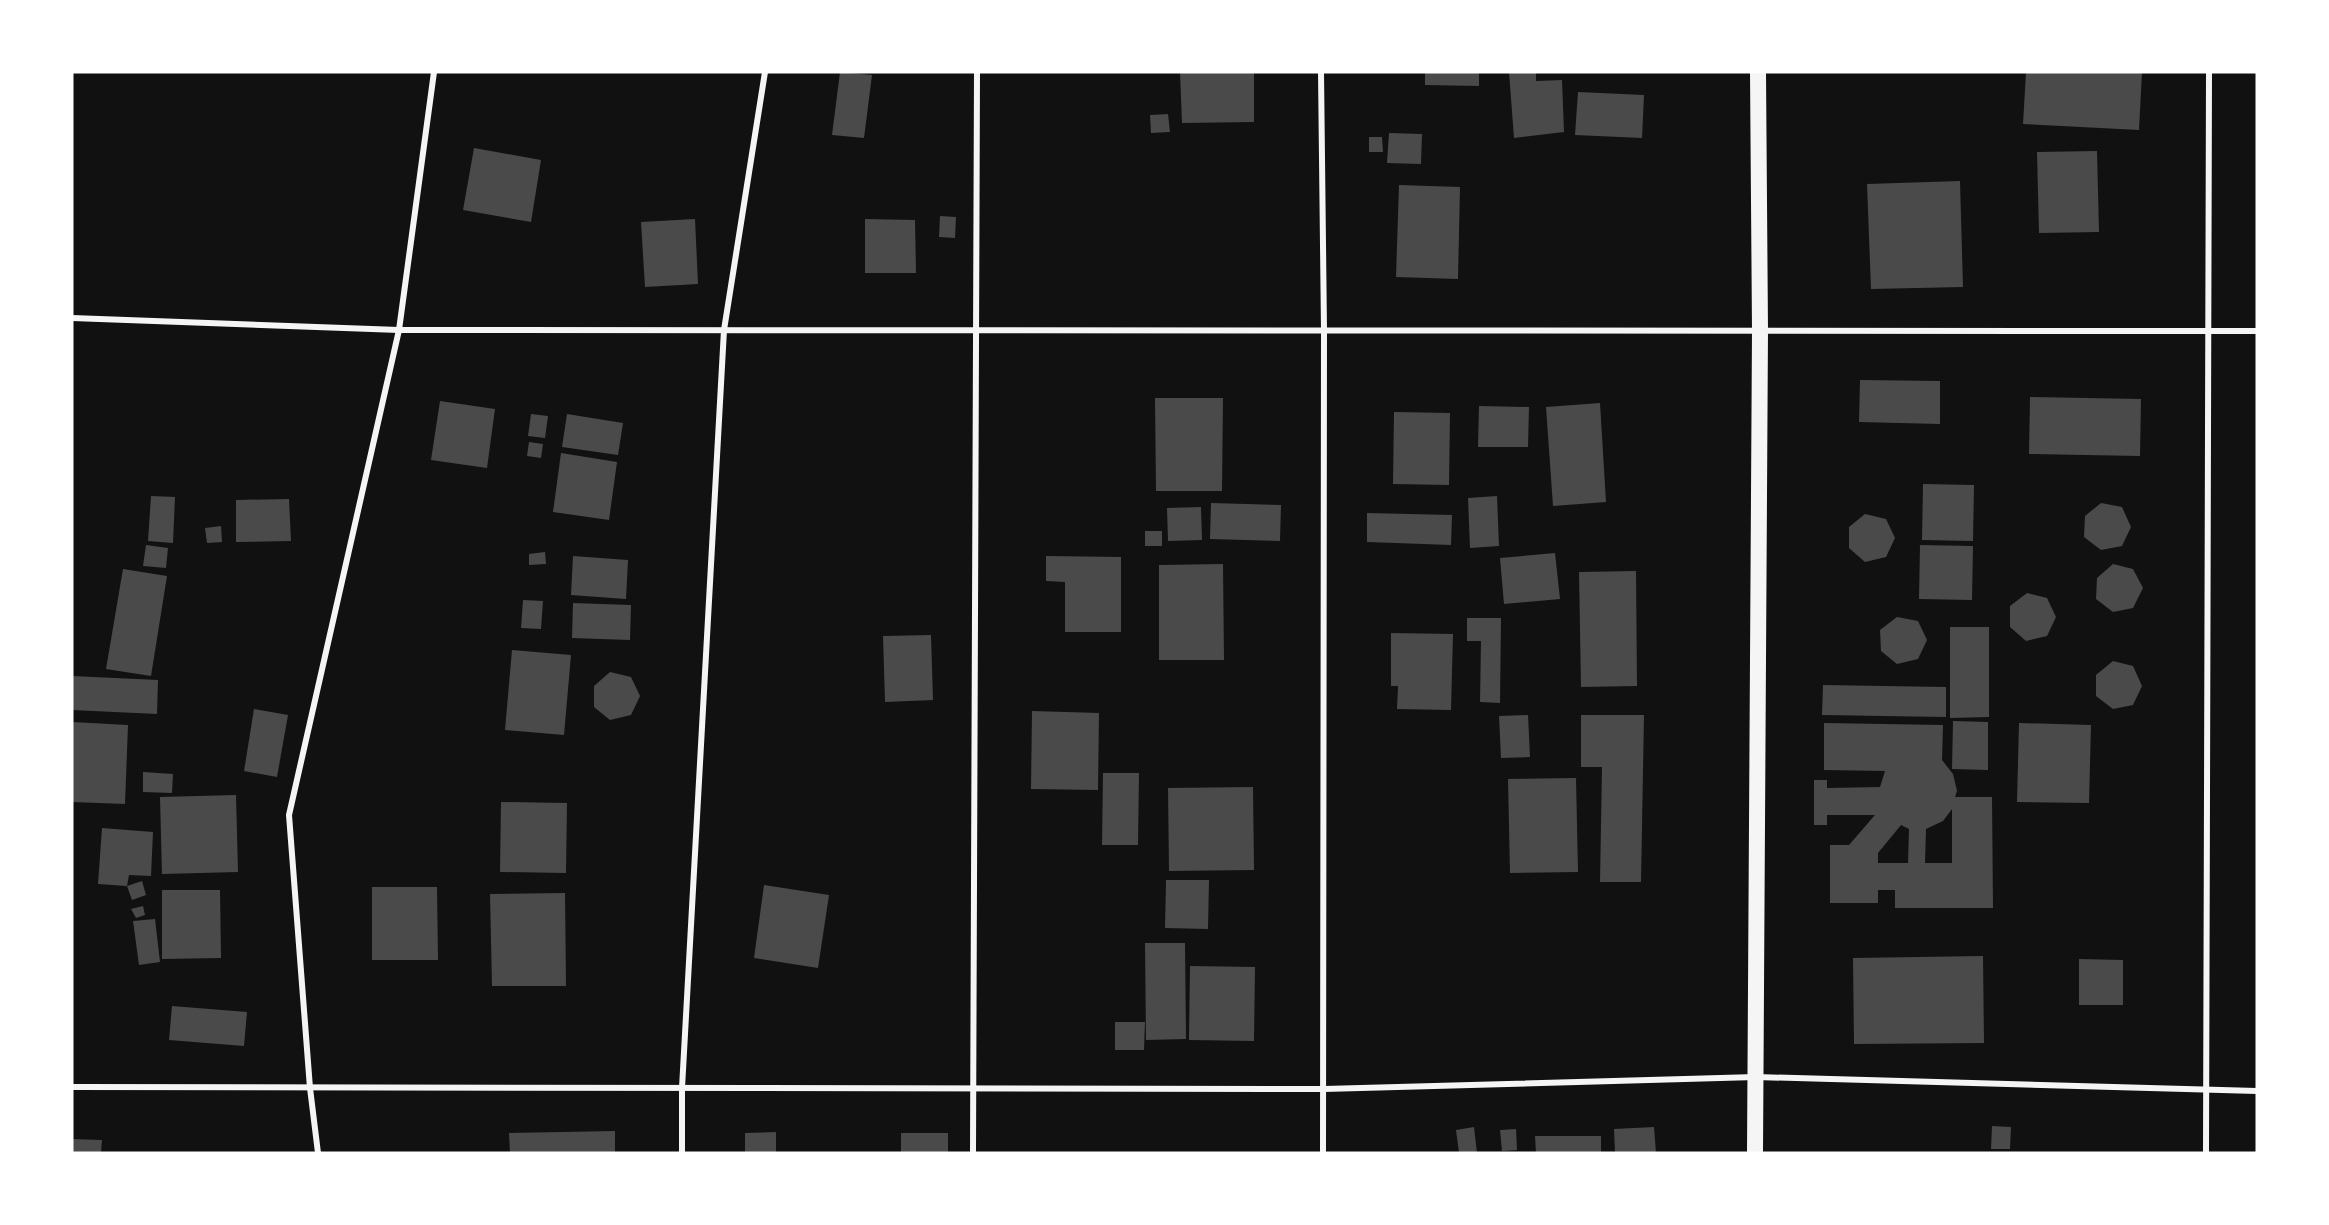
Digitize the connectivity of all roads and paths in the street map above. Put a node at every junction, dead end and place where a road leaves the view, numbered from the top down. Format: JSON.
{"nodes":[{"id":1,"x":434,"y":72,"type":"edge"},
{"id":2,"x":765,"y":72,"type":"edge"},
{"id":3,"x":977,"y":72,"type":"edge"},
{"id":4,"x":1321,"y":72,"type":"edge"},
{"id":5,"x":1758,"y":72,"type":"edge"},
{"id":6,"x":2209,"y":72,"type":"edge"},
{"id":7,"x":72,"y":318,"type":"edge"},
{"id":8,"x":399,"y":330,"type":"junction"},
{"id":9,"x":724,"y":330,"type":"junction"},
{"id":10,"x":976,"y":330,"type":"junction"},
{"id":11,"x":1324,"y":330,"type":"junction"},
{"id":12,"x":1760,"y":330,"type":"junction"},
{"id":13,"x":2208,"y":331,"type":"junction"},
{"id":14,"x":2257,"y":331,"type":"edge"},
{"id":15,"x":1756,"y":1077,"type":"junction"},
{"id":16,"x":72,"y":1087,"type":"edge"},
{"id":17,"x":310,"y":1088,"type":"junction"},
{"id":18,"x":682,"y":1088,"type":"junction"},
{"id":19,"x":975,"y":1089,"type":"junction"},
{"id":20,"x":1324,"y":1089,"type":"junction"},
{"id":21,"x":2206,"y":1091,"type":"junction"},
{"id":22,"x":2257,"y":1091,"type":"edge"},
{"id":23,"x":318,"y":1153,"type":"edge"},
{"id":24,"x":682,"y":1153,"type":"edge"},
{"id":25,"x":973,"y":1153,"type":"edge"},
{"id":26,"x":1323,"y":1153,"type":"edge"},
{"id":27,"x":1755,"y":1153,"type":"edge"},
{"id":28,"x":2206,"y":1153,"type":"edge"}],
"edges":[{"from":1,"to":8,"type":"street"},
{"from":2,"to":9,"type":"street"},
{"from":3,"to":10,"type":"street"},
{"from":4,"to":11,"type":"street"},
{"from":5,"to":12,"type":"highway"},
{"from":6,"to":13,"type":"street"},
{"from":7,"to":8,"type":"street"},
{"from":8,"to":9,"type":"street"},
{"from":8,"to":17,"type":"street"},
{"from":9,"to":10,"type":"street"},
{"from":9,"to":18,"type":"street"},
{"from":10,"to":11,"type":"street"},
{"from":10,"to":19,"type":"street"},
{"from":11,"to":12,"type":"street"},
{"from":11,"to":20,"type":"street"},
{"from":12,"to":13,"type":"street"},
{"from":12,"to":15,"type":"highway"},
{"from":13,"to":14,"type":"street"},
{"from":13,"to":21,"type":"street"},
{"from":15,"to":20,"type":"street"},
{"from":15,"to":21,"type":"street"},
{"from":15,"to":27,"type":"highway"},
{"from":16,"to":17,"type":"street"},
{"from":17,"to":18,"type":"street"},
{"from":17,"to":23,"type":"street"},
{"from":18,"to":19,"type":"street"},
{"from":18,"to":24,"type":"street"},
{"from":19,"to":20,"type":"street"},
{"from":19,"to":25,"type":"street"},
{"from":20,"to":26,"type":"street"},
{"from":21,"to":22,"type":"street"},
{"from":21,"to":28,"type":"street"}]}
